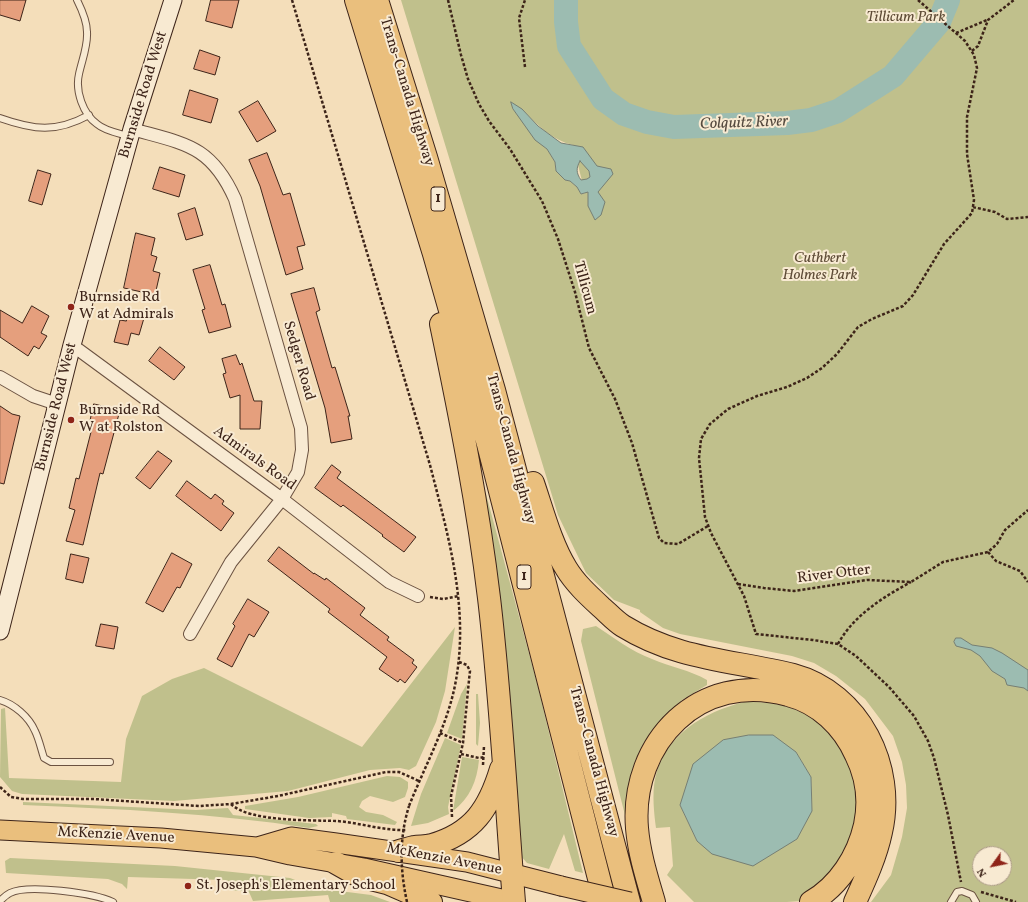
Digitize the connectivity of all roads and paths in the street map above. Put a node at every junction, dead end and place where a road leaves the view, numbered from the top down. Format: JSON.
{"nodes":[{"id":1,"x":173,"y":0,"type":"edge"},
{"id":2,"x":292,"y":0,"type":"edge"},
{"id":3,"x":356,"y":0,"type":"edge"},
{"id":4,"x":448,"y":0,"type":"edge"},
{"id":5,"x":451,"y":0,"type":"edge"},
{"id":6,"x":525,"y":0,"type":"edge"},
{"id":7,"x":918,"y":0,"type":"edge"},
{"id":8,"x":1014,"y":0,"type":"edge"},
{"id":9,"x":79,"y":1,"type":"edge"},
{"id":10,"x":379,"y":3,"type":"edge"},
{"id":11,"x":448,"y":4,"type":"junction"},
{"id":12,"x":988,"y":20,"type":"junction"},
{"id":13,"x":956,"y":33,"type":"junction"},
{"id":14,"x":972,"y":51,"type":"junction"},
{"id":15,"x":525,"y":68,"type":"dead end"},
{"id":16,"x":89,"y":115,"type":"junction"},
{"id":17,"x":0,"y":118,"type":"edge"},
{"id":18,"x":131,"y":133,"type":"junction"},
{"id":19,"x":973,"y":207,"type":"junction"},
{"id":20,"x":1028,"y":217,"type":"edge"},
{"id":21,"x":434,"y":254,"type":"junction"},
{"id":22,"x":72,"y":345,"type":"junction"},
{"id":23,"x":0,"y":377,"type":"edge"},
{"id":24,"x":494,"y":390,"type":"junction"},
{"id":25,"x":57,"y":404,"type":"junction"},
{"id":26,"x":282,"y":499,"type":"junction"},
{"id":27,"x":1028,"y":510,"type":"edge"},
{"id":28,"x":708,"y":526,"type":"junction"},
{"id":29,"x":988,"y":552,"type":"junction"},
{"id":30,"x":911,"y":582,"type":"junction"},
{"id":31,"x":1028,"y":582,"type":"edge"},
{"id":32,"x":738,"y":583,"type":"junction"},
{"id":33,"x":418,"y":596,"type":"dead end"},
{"id":34,"x":459,"y":596,"type":"junction"},
{"id":35,"x":443,"y":599,"type":"dead end"},
{"id":36,"x":0,"y":631,"type":"edge"},
{"id":37,"x":190,"y":634,"type":"dead end"},
{"id":38,"x":838,"y":644,"type":"junction"},
{"id":39,"x":459,"y":662,"type":"junction"},
{"id":40,"x":0,"y":700,"type":"edge"},
{"id":41,"x":440,"y":733,"type":"junction"},
{"id":42,"x":463,"y":743,"type":"junction"},
{"id":43,"x":484,"y":744,"type":"dead end"},
{"id":44,"x":460,"y":754,"type":"junction"},
{"id":45,"x":494,"y":758,"type":"junction"},
{"id":46,"x":110,"y":762,"type":"dead end"},
{"id":47,"x":482,"y":771,"type":"dead end"},
{"id":48,"x":419,"y":781,"type":"junction"},
{"id":49,"x":0,"y":787,"type":"edge"},
{"id":50,"x":231,"y":804,"type":"junction"},
{"id":51,"x":457,"y":813,"type":"dead end"},
{"id":52,"x":452,"y":817,"type":"junction"},
{"id":53,"x":445,"y":820,"type":"dead end"},
{"id":54,"x":409,"y":829,"type":"dead end"},
{"id":55,"x":0,"y":830,"type":"edge"},
{"id":56,"x":256,"y":847,"type":"junction"},
{"id":57,"x":399,"y":851,"type":"junction"},
{"id":58,"x":336,"y":863,"type":"junction"},
{"id":59,"x":512,"y":873,"type":"junction"},
{"id":60,"x":963,"y":885,"type":"dead end"},
{"id":61,"x":974,"y":890,"type":"dead end"},
{"id":62,"x":0,"y":901,"type":"edge"},
{"id":63,"x":113,"y":902,"type":"edge"},
{"id":64,"x":407,"y":902,"type":"edge"},
{"id":65,"x":431,"y":902,"type":"edge"},
{"id":66,"x":515,"y":902,"type":"edge"},
{"id":67,"x":605,"y":902,"type":"edge"},
{"id":68,"x":630,"y":902,"type":"edge"},
{"id":69,"x":654,"y":902,"type":"edge"},
{"id":70,"x":811,"y":902,"type":"edge"},
{"id":71,"x":855,"y":902,"type":"edge"},
{"id":72,"x":951,"y":902,"type":"edge"},
{"id":73,"x":976,"y":902,"type":"edge"},
{"id":74,"x":1016,"y":902,"type":"edge"}],
"edges":[{"from":1,"to":18,"type":"street","name":"Burnside Road West"},
{"from":2,"to":34,"type":"path"},
{"from":3,"to":21,"type":"highway","name":"Trans-Canada Highway","number":"1"},
{"from":4,"to":11,"type":"path","name":"Tillicum"},
{"from":5,"to":11,"type":"path"},
{"from":6,"to":15,"type":"path"},
{"from":7,"to":13,"type":"path"},
{"from":8,"to":12,"type":"path"},
{"from":9,"to":16,"type":"lane"},
{"from":10,"to":24,"type":"highway","name":"Trans-Canada Highway","number":"1"},
{"from":11,"to":28,"type":"path","name":"Tillicum"},
{"from":12,"to":13,"type":"path"},
{"from":12,"to":14,"type":"path"},
{"from":13,"to":14,"type":"path"},
{"from":14,"to":19,"type":"path"},
{"from":16,"to":17,"type":"lane"},
{"from":16,"to":18,"type":"lane"},
{"from":18,"to":22,"type":"street","name":"Burnside Road West"},
{"from":18,"to":26,"type":"street","name":"Sedger Road"},
{"from":19,"to":20,"type":"path"},
{"from":19,"to":28,"type":"path"},
{"from":21,"to":45,"type":"highway"},
{"from":21,"to":67,"type":"highway","name":"Trans-Canada Highway","number":"1"},
{"from":22,"to":25,"type":"street","name":"Burnside Road West"},
{"from":22,"to":26,"type":"street","name":"Admirals Road"},
{"from":23,"to":25,"type":"street"},
{"from":24,"to":68,"type":"highway","name":"Trans-Canada Highway","number":"1"},
{"from":24,"to":71,"type":"highway"},
{"from":25,"to":36,"type":"street","name":"Burnside Road West"},
{"from":26,"to":33,"type":"street","name":"Admirals Road"},
{"from":26,"to":37,"type":"street","name":"Sedger Road"},
{"from":27,"to":29,"type":"path"},
{"from":28,"to":32,"type":"path"},
{"from":29,"to":30,"type":"path"},
{"from":29,"to":31,"type":"path"},
{"from":30,"to":32,"type":"path","name":"River Otter"},
{"from":30,"to":38,"type":"path"},
{"from":32,"to":38,"type":"path"},
{"from":34,"to":35,"type":"path"},
{"from":34,"to":39,"type":"path"},
{"from":38,"to":60,"type":"path"},
{"from":39,"to":41,"type":"path"},
{"from":39,"to":42,"type":"path"},
{"from":40,"to":46,"type":"lane"},
{"from":41,"to":42,"type":"path"},
{"from":41,"to":48,"type":"path"},
{"from":42,"to":44,"type":"path"},
{"from":43,"to":45,"type":"path"},
{"from":44,"to":45,"type":"path"},
{"from":44,"to":52,"type":"path"},
{"from":45,"to":47,"type":"path"},
{"from":45,"to":57,"type":"highway"},
{"from":45,"to":59,"type":"highway"},
{"from":48,"to":50,"type":"path"},
{"from":48,"to":64,"type":"path","bridge":true},
{"from":49,"to":50,"type":"path"},
{"from":50,"to":54,"type":"path"},
{"from":51,"to":52,"type":"path"},
{"from":52,"to":53,"type":"path"},
{"from":55,"to":56,"type":"main road","name":"McKenzie Avenue"},
{"from":56,"to":57,"type":"main road","name":"McKenzie Avenue"},
{"from":56,"to":58,"type":"main road","name":"McKenzie Avenue"},
{"from":57,"to":59,"type":"main road","name":"McKenzie Avenue"},
{"from":58,"to":65,"type":"highway"},
{"from":58,"to":66,"type":"main road","name":"McKenzie Avenue"},
{"from":59,"to":66,"type":"highway"},
{"from":59,"to":68,"type":"main road","name":"McKenzie Avenue","bridge":true},
{"from":61,"to":74,"type":"path"},
{"from":62,"to":63,"type":"lane"},
{"from":69,"to":70,"type":"highway"},
{"from":72,"to":73,"type":"lane"}]}
